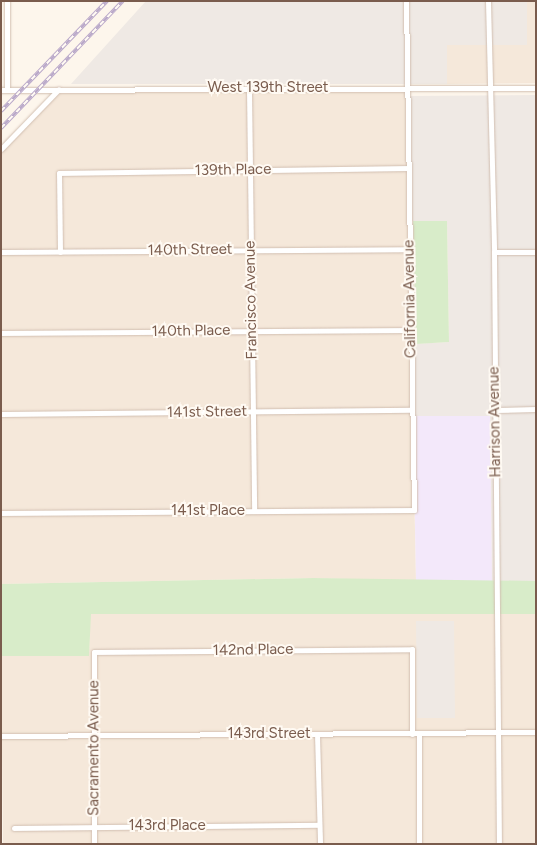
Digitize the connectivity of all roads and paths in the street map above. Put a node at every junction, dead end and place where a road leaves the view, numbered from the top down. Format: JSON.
{"nodes":[{"id":1,"x":7,"y":1,"type":"edge"},
{"id":2,"x":406,"y":1,"type":"edge"},
{"id":3,"x":488,"y":1,"type":"edge"},
{"id":4,"x":249,"y":88,"type":"junction"},
{"id":5,"x":490,"y":88,"type":"junction"},
{"id":6,"x":536,"y":88,"type":"edge"},
{"id":7,"x":59,"y":89,"type":"junction"},
{"id":8,"x":406,"y":89,"type":"junction"},
{"id":9,"x":4,"y":90,"type":"edge"},
{"id":10,"x":1,"y":149,"type":"edge"},
{"id":11,"x":408,"y":168,"type":"junction"},
{"id":12,"x":249,"y":170,"type":"junction"},
{"id":13,"x":409,"y":249,"type":"junction"},
{"id":14,"x":251,"y":250,"type":"junction"},
{"id":15,"x":1,"y":252,"type":"edge"},
{"id":16,"x":60,"y":252,"type":"junction"},
{"id":17,"x":494,"y":252,"type":"junction"},
{"id":18,"x":536,"y":252,"type":"edge"},
{"id":19,"x":251,"y":330,"type":"junction"},
{"id":20,"x":411,"y":330,"type":"junction"},
{"id":21,"x":1,"y":333,"type":"edge"},
{"id":22,"x":536,"y":409,"type":"edge"},
{"id":23,"x":412,"y":410,"type":"junction"},
{"id":24,"x":495,"y":410,"type":"junction"},
{"id":25,"x":253,"y":412,"type":"junction"},
{"id":26,"x":1,"y":414,"type":"edge"},
{"id":27,"x":414,"y":510,"type":"joint"},
{"id":28,"x":254,"y":511,"type":"junction"},
{"id":29,"x":1,"y":513,"type":"edge"},
{"id":30,"x":94,"y":652,"type":"joint"},
{"id":31,"x":499,"y":732,"type":"junction"},
{"id":32,"x":536,"y":732,"type":"edge"},
{"id":33,"x":93,"y":734,"type":"junction"},
{"id":34,"x":317,"y":734,"type":"junction"},
{"id":35,"x":412,"y":734,"type":"junction"},
{"id":36,"x":419,"y":734,"type":"junction"},
{"id":37,"x":1,"y":736,"type":"edge"},
{"id":38,"x":319,"y":825,"type":"junction"},
{"id":39,"x":94,"y":827,"type":"junction"},
{"id":40,"x":14,"y":828,"type":"dead end"},
{"id":41,"x":94,"y":844,"type":"edge"},
{"id":42,"x":320,"y":844,"type":"edge"},
{"id":43,"x":419,"y":844,"type":"edge"},
{"id":44,"x":499,"y":844,"type":"edge"}],
"edges":[{"from":1,"to":9,"type":"street"},
{"from":2,"to":8,"type":"street","name":"California Avenue"},
{"from":3,"to":5,"type":"street","name":"Harrison Avenue"},
{"from":4,"to":7,"type":"street","name":"West 139th Street"},
{"from":4,"to":8,"type":"street","name":"West 139th Street"},
{"from":4,"to":12,"type":"street","name":"Francisco Avenue"},
{"from":5,"to":6,"type":"street","name":"West 139th Street"},
{"from":5,"to":8,"type":"street","name":"West 139th Street"},
{"from":5,"to":17,"type":"street","name":"Harrison Avenue"},
{"from":7,"to":9,"type":"street","name":"West 139th Street"},
{"from":7,"to":10,"type":"street"},
{"from":8,"to":11,"type":"street","name":"California Avenue"},
{"from":11,"to":12,"type":"street","name":"139th Place"},
{"from":11,"to":13,"type":"street","name":"California Avenue"},
{"from":12,"to":14,"type":"street","name":"Francisco Avenue"},
{"from":12,"to":16,"type":"street","name":"139th Place"},
{"from":13,"to":14,"type":"street","name":"140th Street"},
{"from":13,"to":20,"type":"street","name":"California Avenue"},
{"from":14,"to":16,"type":"street","name":"140th Street"},
{"from":14,"to":19,"type":"street","name":"Francisco Avenue"},
{"from":15,"to":16,"type":"street","name":"140th Street"},
{"from":17,"to":18,"type":"street"},
{"from":17,"to":24,"type":"street","name":"Harrison Avenue"},
{"from":19,"to":20,"type":"street","name":"140th Place"},
{"from":19,"to":21,"type":"street","name":"140th Place"},
{"from":19,"to":25,"type":"street","name":"Francisco Avenue"},
{"from":20,"to":23,"type":"street","name":"California Avenue"},
{"from":22,"to":24,"type":"street"},
{"from":23,"to":25,"type":"street","name":"141st Street"},
{"from":23,"to":27,"type":"street","name":"California Avenue"},
{"from":24,"to":31,"type":"street","name":"Harrison Avenue"},
{"from":25,"to":26,"type":"street","name":"141st Street"},
{"from":25,"to":28,"type":"street","name":"Francisco Avenue"},
{"from":27,"to":28,"type":"street","name":"141st Place"},
{"from":28,"to":29,"type":"street","name":"141st Place"},
{"from":30,"to":33,"type":"street","name":"Sacramento Avenue"},
{"from":30,"to":35,"type":"street","name":"142nd Place"},
{"from":31,"to":32,"type":"street","name":"143rd Street"},
{"from":31,"to":36,"type":"street","name":"143rd Street"},
{"from":31,"to":44,"type":"street","name":"Harrison Avenue"},
{"from":33,"to":34,"type":"street","name":"143rd Street"},
{"from":33,"to":37,"type":"street","name":"143rd Street"},
{"from":33,"to":39,"type":"street","name":"Sacramento Avenue"},
{"from":34,"to":35,"type":"street","name":"143rd Street"},
{"from":34,"to":38,"type":"street"},
{"from":35,"to":36,"type":"street","name":"143rd Street"},
{"from":36,"to":43,"type":"street"},
{"from":38,"to":39,"type":"street","name":"143rd Place"},
{"from":38,"to":42,"type":"street"},
{"from":39,"to":40,"type":"street","name":"143rd Place"},
{"from":39,"to":41,"type":"street","name":"Sacramento Avenue"}]}
